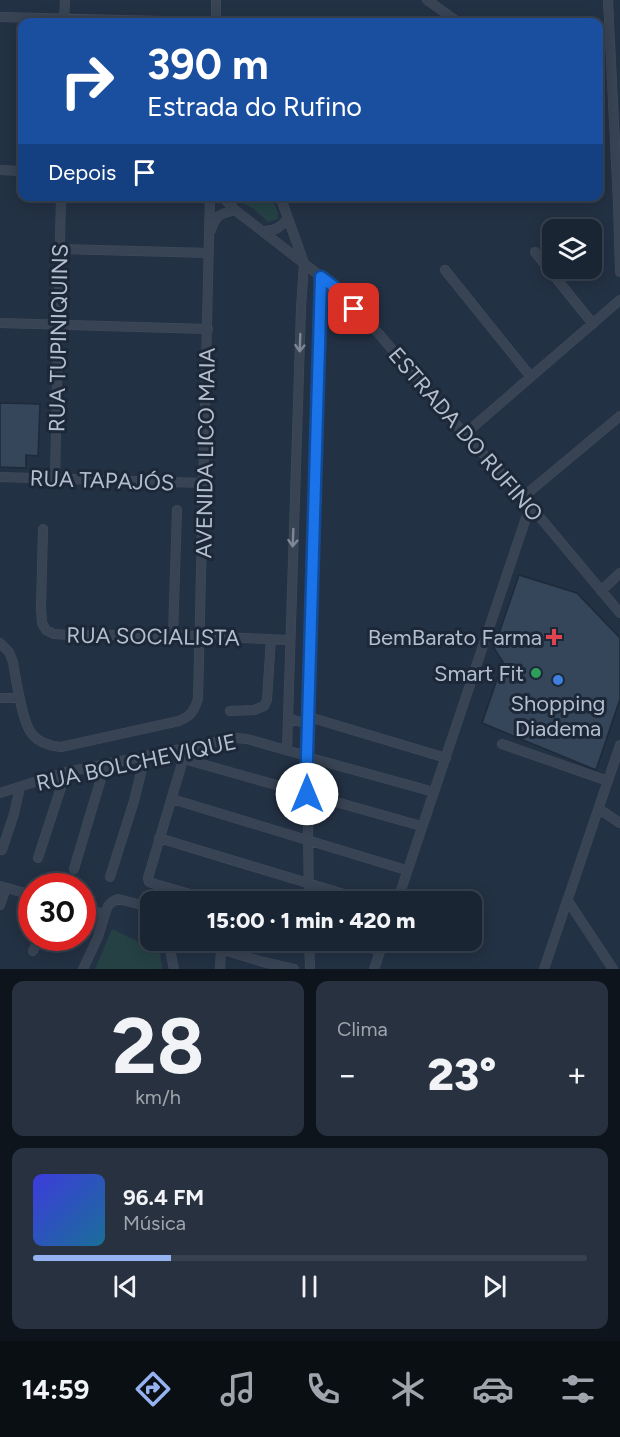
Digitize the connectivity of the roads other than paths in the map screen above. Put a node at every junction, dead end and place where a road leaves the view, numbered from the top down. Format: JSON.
{"nodes":[{"id":1,"x":65,"y":0,"type":"edge"},
{"id":2,"x":216,"y":0,"type":"edge"},
{"id":3,"x":428,"y":0,"type":"edge"},
{"id":4,"x":608,"y":0,"type":"edge"},
{"id":5,"x":0,"y":17,"type":"edge"},
{"id":6,"x":18,"y":18,"type":"edge"},
{"id":7,"x":64,"y":18,"type":"edge"},
{"id":8,"x":216,"y":18,"type":"edge"},
{"id":9,"x":453,"y":18,"type":"edge"},
{"id":10,"x":603,"y":55,"type":"edge"},
{"id":11,"x":611,"y":55,"type":"junction"},
{"id":12,"x":617,"y":102,"type":"edge"},
{"id":13,"x":0,"y":170,"type":"edge"},
{"id":14,"x":18,"y":171,"type":"edge"},
{"id":15,"x":61,"y":201,"type":"edge"},
{"id":16,"x":210,"y":201,"type":"edge"},
{"id":17,"x":227,"y":201,"type":"edge"},
{"id":18,"x":282,"y":201,"type":"edge"},
{"id":19,"x":619,"y":203,"type":"edge"},
{"id":20,"x":235,"y":210,"type":"junction"},
{"id":21,"x":288,"y":218,"type":"junction"},
{"id":22,"x":262,"y":231,"type":"junction"},
{"id":23,"x":209,"y":235,"type":"junction"},
{"id":24,"x":60,"y":249,"type":"junction"},
{"id":25,"x":535,"y":252,"type":"dead end"},
{"id":26,"x":209,"y":254,"type":"junction"},
{"id":27,"x":304,"y":263,"type":"junction"},
{"id":28,"x":445,"y":270,"type":"dead end"},
{"id":29,"x":620,"y":272,"type":"edge"},
{"id":30,"x":321,"y":277,"type":"junction"},
{"id":31,"x":620,"y":300,"type":"edge"},
{"id":32,"x":301,"y":309,"type":"junction"},
{"id":33,"x":320,"y":310,"type":"junction"},
{"id":34,"x":0,"y":323,"type":"edge"},
{"id":35,"x":592,"y":324,"type":"junction"},
{"id":36,"x":58,"y":325,"type":"junction"},
{"id":37,"x":208,"y":329,"type":"junction"},
{"id":38,"x":531,"y":377,"type":"junction"},
{"id":39,"x":620,"y":416,"type":"edge"},
{"id":40,"x":465,"y":433,"type":"junction"},
{"id":41,"x":315,"y":473,"type":"junction"},
{"id":42,"x":0,"y":477,"type":"edge"},
{"id":43,"x":296,"y":477,"type":"junction"},
{"id":44,"x":55,"y":479,"type":"junction"},
{"id":45,"x":204,"y":483,"type":"junction"},
{"id":46,"x":295,"y":494,"type":"junction"},
{"id":47,"x":523,"y":497,"type":"junction"},
{"id":48,"x":314,"y":498,"type":"junction"},
{"id":49,"x":530,"y":506,"type":"junction"},
{"id":50,"x":177,"y":510,"type":"dead end"},
{"id":51,"x":43,"y":529,"type":"dead end"},
{"id":52,"x":620,"y":573,"type":"edge"},
{"id":53,"x":601,"y":591,"type":"junction"},
{"id":54,"x":620,"y":613,"type":"edge"},
{"id":55,"x":173,"y":635,"type":"junction"},
{"id":56,"x":200,"y":637,"type":"junction"},
{"id":57,"x":271,"y":639,"type":"junction"},
{"id":58,"x":290,"y":640,"type":"junction"},
{"id":59,"x":0,"y":643,"type":"edge"},
{"id":60,"x":290,"y":652,"type":"junction"},
{"id":61,"x":310,"y":654,"type":"junction"},
{"id":62,"x":289,"y":672,"type":"junction"},
{"id":63,"x":309,"y":674,"type":"junction"},
{"id":64,"x":0,"y":698,"type":"edge"},
{"id":65,"x":20,"y":698,"type":"junction"},
{"id":66,"x":230,"y":711,"type":"dead end"},
{"id":67,"x":288,"y":716,"type":"junction"},
{"id":68,"x":309,"y":717,"type":"junction"},
{"id":69,"x":502,"y":744,"type":"dead end"},
{"id":70,"x":620,"y":745,"type":"edge"},
{"id":71,"x":187,"y":748,"type":"junction"},
{"id":72,"x":287,"y":750,"type":"junction"},
{"id":73,"x":145,"y":756,"type":"junction"},
{"id":74,"x":307,"y":756,"type":"junction"},
{"id":75,"x":446,"y":758,"type":"junction"},
{"id":76,"x":184,"y":759,"type":"junction"},
{"id":77,"x":105,"y":765,"type":"junction"},
{"id":78,"x":66,"y":772,"type":"junction"},
{"id":79,"x":608,"y":781,"type":"junction"},
{"id":80,"x":20,"y":788,"type":"junction"},
{"id":81,"x":434,"y":792,"type":"junction"},
{"id":82,"x":0,"y":793,"type":"edge"},
{"id":83,"x":307,"y":794,"type":"junction"},
{"id":84,"x":172,"y":799,"type":"junction"},
{"id":85,"x":599,"y":809,"type":"junction"},
{"id":86,"x":620,"y":823,"type":"edge"},
{"id":87,"x":421,"y":826,"type":"junction"},
{"id":88,"x":159,"y":838,"type":"junction"},
{"id":89,"x":307,"y":839,"type":"junction"},
{"id":90,"x":2,"y":850,"type":"dead end"},
{"id":91,"x":38,"y":858,"type":"dead end"},
{"id":92,"x":74,"y":869,"type":"dead end"},
{"id":93,"x":406,"y":870,"type":"junction"},
{"id":94,"x":110,"y":878,"type":"dead end"},
{"id":95,"x":308,"y":882,"type":"junction"},
{"id":96,"x":3,"y":887,"type":"edge"},
{"id":97,"x":18,"y":891,"type":"edge"},
{"id":98,"x":180,"y":891,"type":"edge"},
{"id":99,"x":308,"y":891,"type":"edge"},
{"id":100,"x":336,"y":891,"type":"edge"},
{"id":101,"x":400,"y":891,"type":"edge"},
{"id":102,"x":568,"y":901,"type":"junction"},
{"id":103,"x":140,"y":904,"type":"edge"},
{"id":104,"x":0,"y":905,"type":"edge"},
{"id":105,"x":96,"y":912,"type":"edge"},
{"id":106,"x":105,"y":914,"type":"junction"},
{"id":107,"x":170,"y":951,"type":"edge"},
{"id":108,"x":221,"y":951,"type":"edge"},
{"id":109,"x":224,"y":951,"type":"edge"},
{"id":110,"x":309,"y":951,"type":"edge"},
{"id":111,"x":380,"y":951,"type":"edge"},
{"id":112,"x":262,"y":965,"type":"edge"},
{"id":113,"x":83,"y":969,"type":"edge"},
{"id":114,"x":174,"y":969,"type":"edge"},
{"id":115,"x":220,"y":969,"type":"edge"},
{"id":116,"x":294,"y":969,"type":"edge"},
{"id":117,"x":310,"y":969,"type":"edge"},
{"id":118,"x":374,"y":969,"type":"edge"},
{"id":119,"x":544,"y":969,"type":"edge"},
{"id":120,"x":613,"y":969,"type":"edge"}],
"edges":[{"from":1,"to":7,"type":"street"},
{"from":2,"to":8,"type":"street"},
{"from":3,"to":9,"type":"street"},
{"from":4,"to":11,"type":"street"},
{"from":5,"to":6,"type":"street"},
{"from":10,"to":11,"type":"street"},
{"from":11,"to":12,"type":"street"},
{"from":12,"to":19,"type":"street"},
{"from":13,"to":14,"type":"street"},
{"from":15,"to":24,"type":"street","name":"RUA TUPINIQUINS"},
{"from":16,"to":23,"type":"street","name":"AVENIDA LICO MAIA"},
{"from":17,"to":20,"type":"street","name":"ESTRADA DO RUFINO"},
{"from":18,"to":21,"type":"street"},
{"from":19,"to":29,"type":"street"},
{"from":20,"to":22,"type":"street","name":"ESTRADA DO RUFINO"},
{"from":20,"to":23,"type":"street"},
{"from":21,"to":22,"type":"street"},
{"from":21,"to":27,"type":"street"},
{"from":22,"to":27,"type":"street","name":"ESTRADA DO RUFINO"},
{"from":23,"to":26,"type":"street","name":"AVENIDA LICO MAIA"},
{"from":24,"to":26,"type":"street"},
{"from":24,"to":36,"type":"street","name":"RUA TUPINIQUINS"},
{"from":25,"to":35,"type":"street"},
{"from":26,"to":37,"type":"street","name":"AVENIDA LICO MAIA"},
{"from":27,"to":30,"type":"street","name":"ESTRADA DO RUFINO"},
{"from":27,"to":32,"type":"street"},
{"from":28,"to":38,"type":"street"},
{"from":30,"to":33,"type":"street"},
{"from":30,"to":40,"type":"street","name":"ESTRADA DO RUFINO"},
{"from":31,"to":35,"type":"street"},
{"from":32,"to":33,"type":"street"},
{"from":32,"to":43,"type":"street","one_way":true},
{"from":33,"to":41,"type":"street"},
{"from":34,"to":36,"type":"street"},
{"from":35,"to":38,"type":"street"},
{"from":36,"to":37,"type":"street"},
{"from":36,"to":44,"type":"street","name":"RUA TUPINIQUINS"},
{"from":37,"to":45,"type":"street","name":"AVENIDA LICO MAIA"},
{"from":38,"to":40,"type":"street"},
{"from":39,"to":47,"type":"street"},
{"from":40,"to":47,"type":"street","name":"ESTRADA DO RUFINO"},
{"from":41,"to":43,"type":"street"},
{"from":41,"to":48,"type":"street"},
{"from":42,"to":44,"type":"street","name":"RUA TAPAJÓS"},
{"from":43,"to":46,"type":"street"},
{"from":44,"to":45,"type":"street","name":"RUA TAPAJÓS"},
{"from":45,"to":56,"type":"street","name":"AVENIDA LICO MAIA"},
{"from":46,"to":48,"type":"street"},
{"from":46,"to":58,"type":"street","one_way":true},
{"from":47,"to":49,"type":"street","name":"ESTRADA DO RUFINO"},
{"from":48,"to":61,"type":"street"},
{"from":49,"to":53,"type":"street","name":"ESTRADA DO RUFINO"},
{"from":49,"to":75,"type":"street"},
{"from":50,"to":55,"type":"street"},
{"from":51,"to":55,"type":"street","name":"RUA SOCIALISTA"},
{"from":52,"to":53,"type":"street"},
{"from":53,"to":54,"type":"street","name":"ESTRADA DO RUFINO"},
{"from":55,"to":56,"type":"street","name":"RUA SOCIALISTA"},
{"from":56,"to":57,"type":"street","name":"RUA SOCIALISTA"},
{"from":56,"to":65,"type":"street","name":"AVENIDA LICO MAIA"},
{"from":57,"to":58,"type":"street","name":"RUA SOCIALISTA"},
{"from":57,"to":66,"type":"street"},
{"from":58,"to":60,"type":"street"},
{"from":59,"to":65,"type":"street"},
{"from":60,"to":61,"type":"street"},
{"from":60,"to":62,"type":"street"},
{"from":61,"to":63,"type":"street"},
{"from":62,"to":63,"type":"street"},
{"from":62,"to":67,"type":"street"},
{"from":63,"to":68,"type":"street"},
{"from":64,"to":65,"type":"street"},
{"from":67,"to":68,"type":"street"},
{"from":67,"to":72,"type":"street"},
{"from":68,"to":74,"type":"street"},
{"from":68,"to":75,"type":"street"},
{"from":69,"to":79,"type":"street"},
{"from":70,"to":79,"type":"street"},
{"from":71,"to":72,"type":"street","name":"RUA BOLCHEVIQUE"},
{"from":71,"to":73,"type":"street","name":"RUA BOLCHEVIQUE"},
{"from":71,"to":76,"type":"street"},
{"from":72,"to":74,"type":"street","name":"RUA BOLCHEVIQUE"},
{"from":73,"to":77,"type":"street","name":"RUA BOLCHEVIQUE"},
{"from":73,"to":94,"type":"street"},
{"from":74,"to":81,"type":"street","name":"RUA BOLCHEVIQUE"},
{"from":74,"to":83,"type":"street"},
{"from":75,"to":81,"type":"street"},
{"from":76,"to":83,"type":"street"},
{"from":76,"to":84,"type":"street"},
{"from":77,"to":78,"type":"street","name":"RUA BOLCHEVIQUE"},
{"from":77,"to":92,"type":"street"},
{"from":78,"to":80,"type":"street","name":"RUA BOLCHEVIQUE"},
{"from":78,"to":91,"type":"street"},
{"from":79,"to":85,"type":"street"},
{"from":80,"to":82,"type":"street","name":"RUA BOLCHEVIQUE"},
{"from":80,"to":90,"type":"street"},
{"from":81,"to":87,"type":"street"},
{"from":83,"to":87,"type":"street"},
{"from":83,"to":89,"type":"street"},
{"from":84,"to":88,"type":"street"},
{"from":84,"to":89,"type":"street"},
{"from":85,"to":86,"type":"street"},
{"from":85,"to":102,"type":"street"},
{"from":87,"to":93,"type":"street"},
{"from":88,"to":95,"type":"street"},
{"from":88,"to":98,"type":"street"},
{"from":89,"to":93,"type":"street"},
{"from":89,"to":95,"type":"street"},
{"from":93,"to":101,"type":"street"},
{"from":95,"to":99,"type":"street"},
{"from":95,"to":100,"type":"street"},
{"from":96,"to":97,"type":"street"},
{"from":96,"to":104,"type":"street"},
{"from":102,"to":119,"type":"street"},
{"from":102,"to":120,"type":"street"},
{"from":103,"to":106,"type":"street"},
{"from":105,"to":106,"type":"street"},
{"from":106,"to":113,"type":"street"},
{"from":107,"to":114,"type":"street"},
{"from":108,"to":115,"type":"street"},
{"from":109,"to":112,"type":"street"},
{"from":110,"to":117,"type":"street"},
{"from":111,"to":118,"type":"street"},
{"from":112,"to":116,"type":"street"}]}
